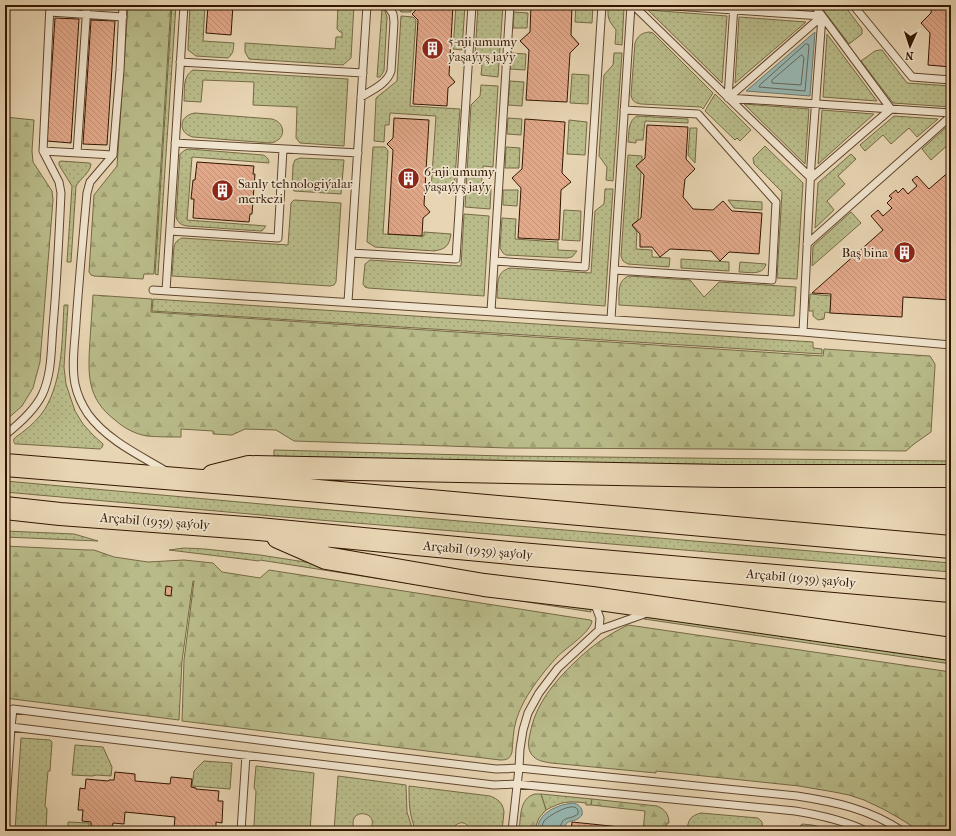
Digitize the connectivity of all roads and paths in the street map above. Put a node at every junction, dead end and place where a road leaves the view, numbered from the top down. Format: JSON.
{"nodes":[{"id":1,"x":87,"y":5,"type":"edge"},
{"id":2,"x":123,"y":5,"type":"edge"},
{"id":3,"x":184,"y":5,"type":"edge"},
{"id":4,"x":367,"y":5,"type":"edge"},
{"id":5,"x":387,"y":5,"type":"edge"},
{"id":6,"x":472,"y":5,"type":"edge"},
{"id":7,"x":510,"y":5,"type":"edge"},
{"id":8,"x":602,"y":5,"type":"edge"},
{"id":9,"x":632,"y":5,"type":"edge"},
{"id":10,"x":659,"y":5,"type":"edge"},
{"id":11,"x":814,"y":5,"type":"edge"},
{"id":12,"x":853,"y":5,"type":"edge"},
{"id":13,"x":50,"y":8,"type":"edge"},
{"id":14,"x":734,"y":8,"type":"edge"},
{"id":15,"x":86,"y":14,"type":"junction"},
{"id":16,"x":822,"y":16,"type":"junction"},
{"id":17,"x":122,"y":17,"type":"junction"},
{"id":18,"x":180,"y":62,"type":"junction"},
{"id":19,"x":363,"y":73,"type":"junction"},
{"id":20,"x":951,"y":80,"type":"edge"},
{"id":21,"x":361,"y":97,"type":"junction"},
{"id":22,"x":728,"y":98,"type":"junction"},
{"id":23,"x":816,"y":104,"type":"junction"},
{"id":24,"x":891,"y":109,"type":"junction"},
{"id":25,"x":624,"y":110,"type":"junction"},
{"id":26,"x":951,"y":114,"type":"edge"},
{"id":27,"x":175,"y":143,"type":"junction"},
{"id":28,"x":283,"y":149,"type":"junction"},
{"id":29,"x":43,"y":150,"type":"junction"},
{"id":30,"x":77,"y":152,"type":"junction"},
{"id":31,"x":358,"y":153,"type":"junction"},
{"id":32,"x":113,"y":155,"type":"junction"},
{"id":33,"x":811,"y":178,"type":"junction"},
{"id":34,"x":170,"y":231,"type":"junction"},
{"id":35,"x":807,"y":244,"type":"junction"},
{"id":36,"x":352,"y":253,"type":"junction"},
{"id":37,"x":494,"y":261,"type":"junction"},
{"id":38,"x":614,"y":270,"type":"junction"},
{"id":39,"x":153,"y":290,"type":"dead end"},
{"id":40,"x":166,"y":291,"type":"junction"},
{"id":41,"x":348,"y":302,"type":"junction"},
{"id":42,"x":491,"y":311,"type":"junction"},
{"id":43,"x":611,"y":319,"type":"junction"},
{"id":44,"x":803,"y":332,"type":"junction"},
{"id":45,"x":951,"y":345,"type":"edge"},
{"id":46,"x":5,"y":435,"type":"edge"},
{"id":47,"x":5,"y":465,"type":"edge"},
{"id":48,"x":951,"y":476,"type":"edge"},
{"id":49,"x":187,"y":480,"type":"junction"},
{"id":50,"x":5,"y":508,"type":"edge"},
{"id":51,"x":259,"y":529,"type":"junction"},
{"id":52,"x":951,"y":547,"type":"edge"},
{"id":53,"x":951,"y":591,"type":"edge"},
{"id":54,"x":592,"y":598,"type":"junction"},
{"id":55,"x":663,"y":608,"type":"junction"},
{"id":56,"x":599,"y":630,"type":"junction"},
{"id":57,"x":951,"y":649,"type":"edge"},
{"id":58,"x":11,"y":726,"type":"junction"},
{"id":59,"x":246,"y":755,"type":"junction"},
{"id":60,"x":519,"y":768,"type":"junction"},
{"id":61,"x":516,"y":784,"type":"junction"},
{"id":62,"x":5,"y":818,"type":"edge"},
{"id":63,"x":241,"y":831,"type":"edge"},
{"id":64,"x":512,"y":831,"type":"edge"},
{"id":65,"x":866,"y":831,"type":"edge"},
{"id":66,"x":902,"y":831,"type":"edge"}],
"edges":[{"from":1,"to":15,"type":"lane"},
{"from":2,"to":17,"type":"lane"},
{"from":3,"to":18,"type":"lane"},
{"from":4,"to":19,"type":"lane"},
{"from":5,"to":21,"type":"lane"},
{"from":6,"to":36,"type":"lane"},
{"from":7,"to":37,"type":"lane"},
{"from":8,"to":37,"type":"lane"},
{"from":9,"to":22,"type":"lane"},
{"from":9,"to":25,"type":"lane"},
{"from":10,"to":14,"type":"lane"},
{"from":11,"to":16,"type":"lane"},
{"from":12,"to":20,"type":"lane"},
{"from":13,"to":15,"type":"lane"},
{"from":13,"to":29,"type":"lane"},
{"from":14,"to":16,"type":"lane"},
{"from":14,"to":22,"type":"lane"},
{"from":15,"to":17,"type":"lane"},
{"from":15,"to":30,"type":"lane"},
{"from":16,"to":22,"type":"lane"},
{"from":16,"to":23,"type":"lane"},
{"from":16,"to":24,"type":"lane"},
{"from":17,"to":32,"type":"lane"},
{"from":18,"to":19,"type":"lane"},
{"from":18,"to":27,"type":"lane"},
{"from":19,"to":21,"type":"lane"},
{"from":21,"to":31,"type":"lane"},
{"from":22,"to":23,"type":"lane"},
{"from":22,"to":33,"type":"lane"},
{"from":23,"to":24,"type":"lane"},
{"from":23,"to":33,"type":"lane"},
{"from":24,"to":26,"type":"lane"},
{"from":24,"to":33,"type":"lane"},
{"from":25,"to":38,"type":"lane"},
{"from":25,"to":38,"type":"lane"},
{"from":26,"to":35,"type":"lane"},
{"from":27,"to":28,"type":"lane"},
{"from":27,"to":34,"type":"lane"},
{"from":28,"to":31,"type":"lane"},
{"from":28,"to":34,"type":"lane"},
{"from":29,"to":30,"type":"lane"},
{"from":29,"to":46,"type":"lane"},
{"from":30,"to":32,"type":"lane"},
{"from":31,"to":36,"type":"lane"},
{"from":32,"to":49,"type":"lane"},
{"from":33,"to":35,"type":"lane"},
{"from":34,"to":40,"type":"lane"},
{"from":35,"to":44,"type":"lane"},
{"from":36,"to":41,"type":"lane"},
{"from":37,"to":42,"type":"lane"},
{"from":38,"to":43,"type":"lane"},
{"from":39,"to":40,"type":"lane"},
{"from":40,"to":41,"type":"lane"},
{"from":41,"to":42,"type":"lane"},
{"from":42,"to":43,"type":"lane"},
{"from":43,"to":44,"type":"lane"},
{"from":44,"to":45,"type":"lane"},
{"from":47,"to":49,"type":"main road"},
{"from":48,"to":49,"type":"main road"},
{"from":49,"to":52,"type":"main road"},
{"from":50,"to":51,"type":"main road","name":"Arçabil (1939) şaýoly"},
{"from":51,"to":53,"type":"main road","name":"Arçabil (1939) şaýoly"},
{"from":51,"to":54,"type":"main road"},
{"from":54,"to":55,"type":"main road"},
{"from":54,"to":56,"type":"lane"},
{"from":55,"to":56,"type":"lane"},
{"from":55,"to":57,"type":"main road"},
{"from":56,"to":60,"type":"lane"},
{"from":58,"to":59,"type":"lane"},
{"from":58,"to":60,"type":"lane"},
{"from":58,"to":62,"type":"lane"},
{"from":59,"to":61,"type":"lane"},
{"from":59,"to":63,"type":"lane"},
{"from":60,"to":61,"type":"lane"},
{"from":60,"to":66,"type":"lane"},
{"from":61,"to":64,"type":"lane"},
{"from":61,"to":65,"type":"lane"}]}
